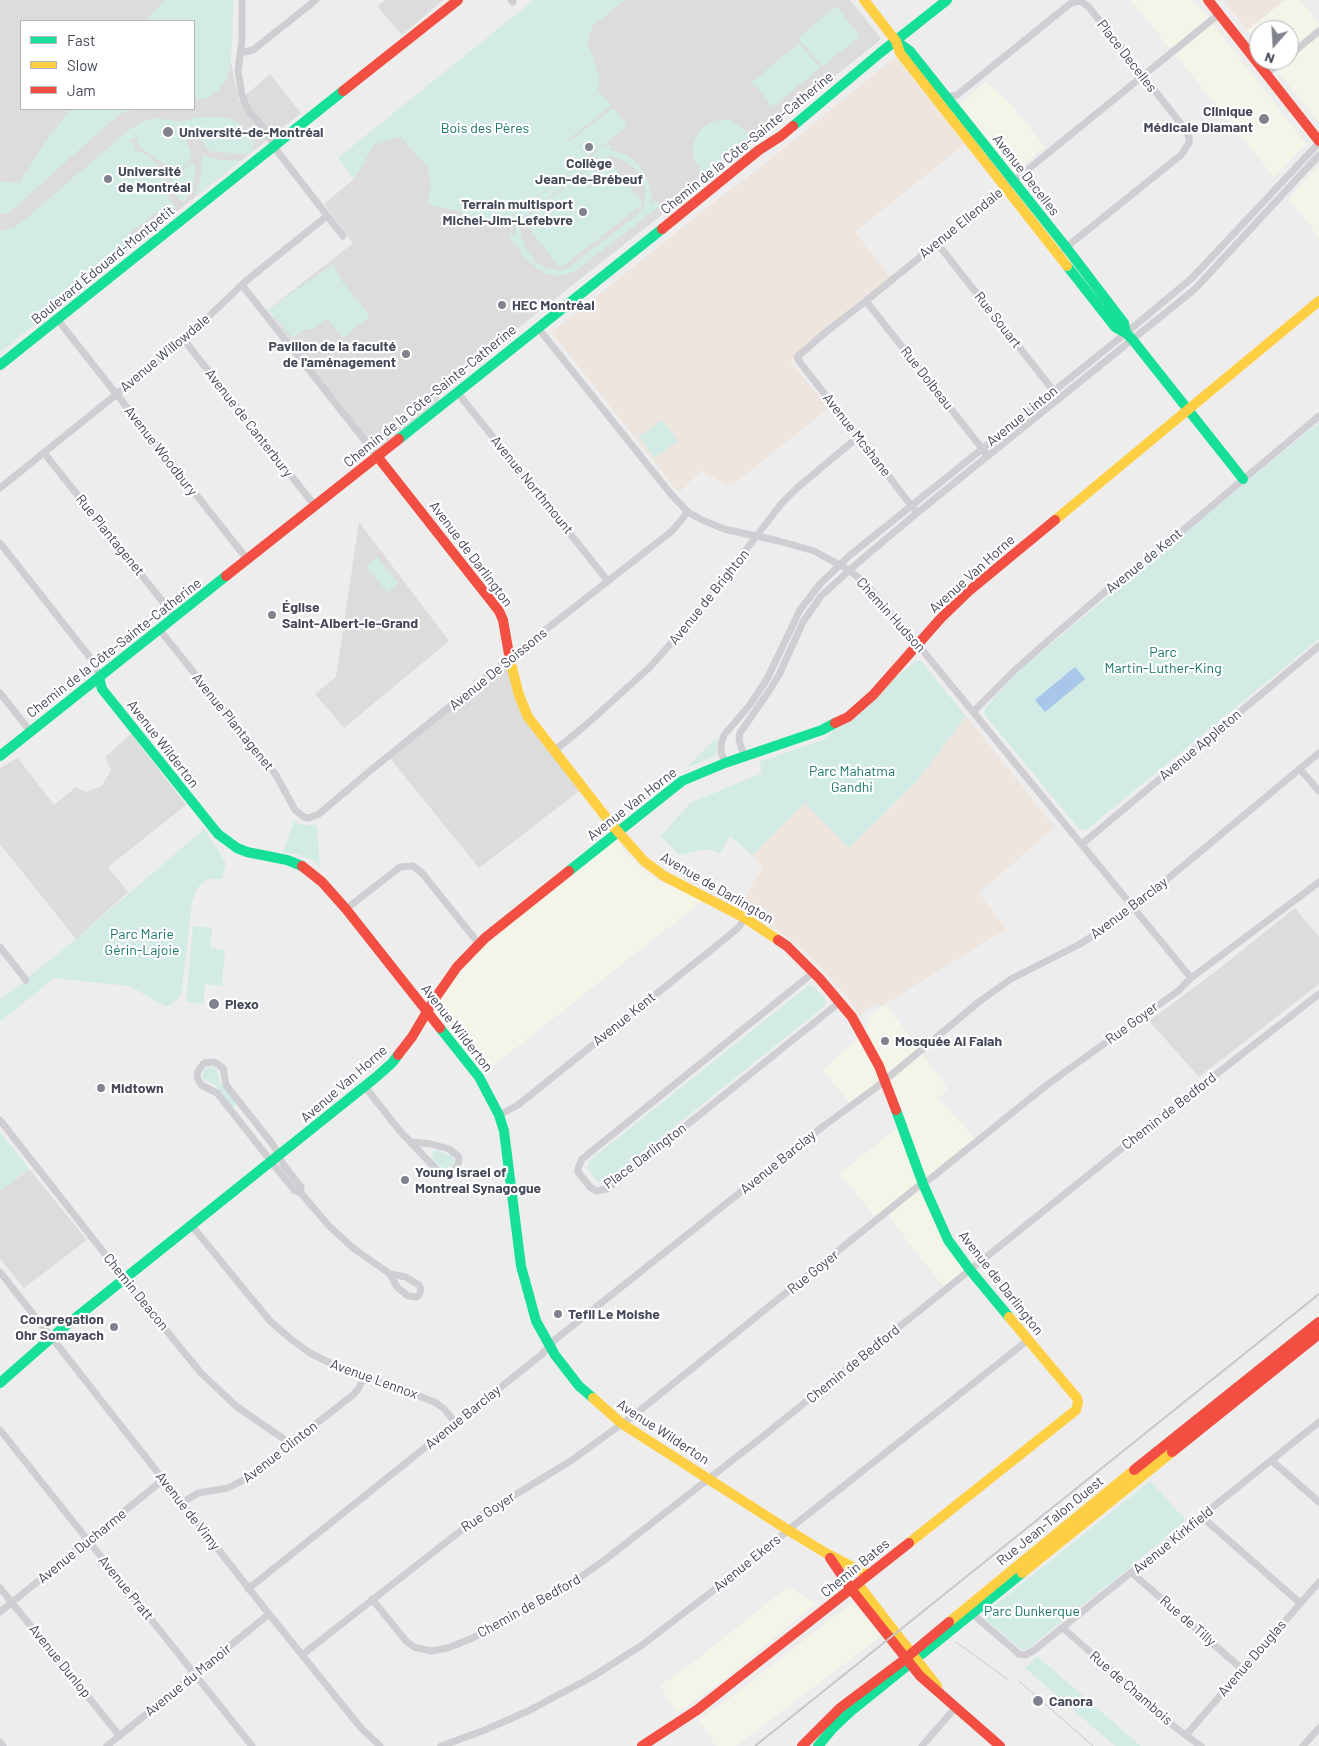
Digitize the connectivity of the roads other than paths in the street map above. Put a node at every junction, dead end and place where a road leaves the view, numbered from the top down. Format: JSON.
{"nodes":[{"id":1,"x":242,"y":0,"type":"edge"},
{"id":2,"x":316,"y":0,"type":"edge"},
{"id":3,"x":458,"y":0,"type":"edge"},
{"id":4,"x":864,"y":0,"type":"edge"},
{"id":5,"x":948,"y":0,"type":"edge"},
{"id":6,"x":1208,"y":0,"type":"edge"},
{"id":7,"x":1219,"y":14,"type":"junction"},
{"id":8,"x":1319,"y":31,"type":"edge"},
{"id":9,"x":896,"y":41,"type":"junction"},
{"id":10,"x":1299,"y":48,"type":"edge"},
{"id":11,"x":241,"y":53,"type":"junction"},
{"id":12,"x":1271,"y":70,"type":"edge"},
{"id":13,"x":1266,"y":74,"type":"junction"},
{"id":14,"x":1143,"y":77,"type":"junction"},
{"id":15,"x":942,"y":99,"type":"junction"},
{"id":16,"x":1319,"y":142,"type":"edge"},
{"id":17,"x":274,"y":147,"type":"junction"},
{"id":18,"x":1319,"y":155,"type":"edge"},
{"id":19,"x":1010,"y":184,"type":"junction"},
{"id":20,"x":327,"y":216,"type":"junction"},
{"id":21,"x":343,"y":236,"type":"dead end"},
{"id":22,"x":937,"y":243,"type":"junction"},
{"id":23,"x":1062,"y":251,"type":"junction"},
{"id":24,"x":242,"y":285,"type":"junction"},
{"id":25,"x":866,"y":301,"type":"junction"},
{"id":26,"x":1319,"y":301,"type":"edge"},
{"id":27,"x":57,"y":319,"type":"junction"},
{"id":28,"x":538,"y":328,"type":"junction"},
{"id":29,"x":1129,"y":336,"type":"junction"},
{"id":30,"x":184,"y":340,"type":"junction"},
{"id":31,"x":797,"y":358,"type":"joint"},
{"id":32,"x":0,"y":365,"type":"edge"},
{"id":33,"x":1054,"y":390,"type":"junction"},
{"id":34,"x":456,"y":392,"type":"junction"},
{"id":35,"x":116,"y":394,"type":"junction"},
{"id":36,"x":1059,"y":398,"type":"junction"},
{"id":37,"x":1188,"y":410,"type":"junction"},
{"id":38,"x":1319,"y":416,"type":"edge"},
{"id":39,"x":858,"y":438,"type":"junction"},
{"id":40,"x":982,"y":448,"type":"junction"},
{"id":41,"x":44,"y":453,"type":"junction"},
{"id":42,"x":378,"y":456,"type":"junction"},
{"id":43,"x":988,"y":456,"type":"junction"},
{"id":44,"x":1243,"y":479,"type":"junction"},
{"id":45,"x":0,"y":488,"type":"edge"},
{"id":46,"x":315,"y":506,"type":"junction"},
{"id":47,"x":915,"y":510,"type":"junction"},
{"id":48,"x":688,"y":512,"type":"junction"},
{"id":49,"x":757,"y":536,"type":"junction"},
{"id":50,"x":0,"y":544,"type":"edge"},
{"id":51,"x":247,"y":559,"type":"junction"},
{"id":52,"x":840,"y":565,"type":"junction"},
{"id":53,"x":849,"y":570,"type":"junction"},
{"id":54,"x":608,"y":580,"type":"junction"},
{"id":55,"x":175,"y":617,"type":"junction"},
{"id":56,"x":159,"y":629,"type":"junction"},
{"id":57,"x":918,"y":644,"type":"junction"},
{"id":58,"x":1319,"y":646,"type":"edge"},
{"id":59,"x":510,"y":659,"type":"junction"},
{"id":60,"x":99,"y":677,"type":"junction"},
{"id":61,"x":0,"y":693,"type":"edge"},
{"id":62,"x":749,"y":706,"type":"junction"},
{"id":63,"x":756,"y":711,"type":"junction"},
{"id":64,"x":973,"y":712,"type":"junction"},
{"id":65,"x":30,"y":731,"type":"junction"},
{"id":66,"x":554,"y":751,"type":"junction"},
{"id":67,"x":1319,"y":753,"type":"edge"},
{"id":68,"x":0,"y":756,"type":"edge"},
{"id":69,"x":744,"y":756,"type":"junction"},
{"id":70,"x":725,"y":763,"type":"junction"},
{"id":71,"x":1300,"y":769,"type":"junction"},
{"id":72,"x":1319,"y":791,"type":"edge"},
{"id":73,"x":304,"y":817,"type":"joint"},
{"id":74,"x":618,"y":832,"type":"junction"},
{"id":75,"x":1082,"y":844,"type":"junction"},
{"id":76,"x":1319,"y":882,"type":"edge"},
{"id":77,"x":1134,"y":907,"type":"junction"},
{"id":78,"x":346,"y":909,"type":"junction"},
{"id":79,"x":745,"y":918,"type":"junction"},
{"id":80,"x":479,"y":944,"type":"junction"},
{"id":81,"x":0,"y":947,"type":"edge"},
{"id":82,"x":814,"y":972,"type":"junction"},
{"id":83,"x":1191,"y":978,"type":"junction"},
{"id":84,"x":26,"y":980,"type":"dead end"},
{"id":85,"x":1319,"y":994,"type":"edge"},
{"id":86,"x":840,"y":1002,"type":"junction"},
{"id":87,"x":427,"y":1011,"type":"junction"},
{"id":88,"x":885,"y":1080,"type":"junction"},
{"id":89,"x":365,"y":1087,"type":"junction"},
{"id":90,"x":499,"y":1115,"type":"junction"},
{"id":91,"x":0,"y":1120,"type":"edge"},
{"id":92,"x":411,"y":1142,"type":"junction"},
{"id":93,"x":275,"y":1159,"type":"junction"},
{"id":94,"x":923,"y":1184,"type":"junction"},
{"id":95,"x":192,"y":1226,"type":"junction"},
{"id":96,"x":970,"y":1270,"type":"junction"},
{"id":97,"x":0,"y":1272,"type":"edge"},
{"id":98,"x":390,"y":1274,"type":"dead end"},
{"id":99,"x":125,"y":1279,"type":"junction"},
{"id":100,"x":1319,"y":1322,"type":"edge"},
{"id":101,"x":1319,"y":1334,"type":"edge"},
{"id":102,"x":53,"y":1338,"type":"junction"},
{"id":103,"x":1028,"y":1340,"type":"junction"},
{"id":104,"x":549,"y":1346,"type":"junction"},
{"id":105,"x":363,"y":1378,"type":"junction"},
{"id":106,"x":0,"y":1383,"type":"edge"},
{"id":107,"x":1078,"y":1403,"type":"joint"},
{"id":108,"x":1319,"y":1422,"type":"edge"},
{"id":109,"x":456,"y":1423,"type":"junction"},
{"id":110,"x":621,"y":1423,"type":"junction"},
{"id":111,"x":0,"y":1430,"type":"edge"},
{"id":112,"x":290,"y":1444,"type":"junction"},
{"id":113,"x":1272,"y":1461,"type":"junction"},
{"id":114,"x":164,"y":1479,"type":"junction"},
{"id":115,"x":709,"y":1479,"type":"junction"},
{"id":116,"x":1319,"y":1502,"type":"edge"},
{"id":117,"x":182,"y":1503,"type":"junction"},
{"id":118,"x":1201,"y":1516,"type":"junction"},
{"id":119,"x":788,"y":1530,"type":"junction"},
{"id":120,"x":88,"y":1542,"type":"junction"},
{"id":121,"x":824,"y":1552,"type":"junction"},
{"id":122,"x":1132,"y":1573,"type":"junction"},
{"id":123,"x":868,"y":1575,"type":"junction"},
{"id":124,"x":1319,"y":1582,"type":"edge"},
{"id":125,"x":854,"y":1587,"type":"junction"},
{"id":126,"x":0,"y":1588,"type":"edge"},
{"id":127,"x":248,"y":1588,"type":"junction"},
{"id":128,"x":372,"y":1599,"type":"junction"},
{"id":129,"x":12,"y":1602,"type":"junction"},
{"id":130,"x":1300,"y":1603,"type":"junction"},
{"id":131,"x":969,"y":1611,"type":"junction"},
{"id":132,"x":0,"y":1612,"type":"edge"},
{"id":133,"x":269,"y":1614,"type":"junction"},
{"id":134,"x":1063,"y":1628,"type":"junction"},
{"id":135,"x":302,"y":1655,"type":"junction"},
{"id":136,"x":911,"y":1658,"type":"junction"},
{"id":137,"x":1243,"y":1670,"type":"junction"},
{"id":138,"x":196,"y":1674,"type":"junction"},
{"id":139,"x":956,"y":1707,"type":"junction"},
{"id":140,"x":1319,"y":1728,"type":"edge"},
{"id":141,"x":119,"y":1735,"type":"junction"},
{"id":142,"x":1186,"y":1735,"type":"junction"},
{"id":143,"x":0,"y":1742,"type":"edge"},
{"id":144,"x":3,"y":1746,"type":"edge"},
{"id":145,"x":107,"y":1746,"type":"edge"},
{"id":146,"x":252,"y":1746,"type":"edge"},
{"id":147,"x":380,"y":1746,"type":"edge"},
{"id":148,"x":441,"y":1746,"type":"edge"},
{"id":149,"x":642,"y":1746,"type":"edge"},
{"id":150,"x":802,"y":1746,"type":"edge"},
{"id":151,"x":818,"y":1746,"type":"edge"},
{"id":152,"x":922,"y":1746,"type":"edge"},
{"id":153,"x":1000,"y":1746,"type":"edge"},
{"id":154,"x":1201,"y":1746,"type":"edge"},
{"id":155,"x":1303,"y":1746,"type":"edge"}],
"edges":[{"from":1,"to":11,"type":"street"},
{"from":2,"to":11,"type":"street"},
{"from":3,"to":17,"type":"street","name":"Boulevard Édouard-Montpetit"},
{"from":4,"to":9,"type":"street","name":"Avenue Decelles"},
{"from":5,"to":9,"type":"street","name":"Chemin de la Côte-Sainte-Catherine"},
{"from":6,"to":7,"type":"street"},
{"from":7,"to":13,"type":"street"},
{"from":7,"to":14,"type":"street","name":"Avenue Ellendale"},
{"from":8,"to":10,"type":"street"},
{"from":9,"to":15,"type":"street","name":"Avenue Decelles"},
{"from":9,"to":28,"type":"street","name":"Chemin de la Côte-Sainte-Catherine"},
{"from":11,"to":17,"type":"street"},
{"from":12,"to":13,"type":"street"},
{"from":13,"to":16,"type":"street"},
{"from":14,"to":15,"type":"street","name":"Place Decelles"},
{"from":14,"to":19,"type":"street","name":"Avenue Ellendale"},
{"from":14,"to":23,"type":"street","name":"Place Decelles"},
{"from":15,"to":19,"type":"street","name":"Avenue Decelles"},
{"from":16,"to":29,"type":"street","name":"Avenue Linton"},
{"from":17,"to":20,"type":"street"},
{"from":17,"to":27,"type":"street","name":"Boulevard Édouard-Montpetit"},
{"from":18,"to":29,"type":"street","name":"Avenue Linton"},
{"from":19,"to":22,"type":"street","name":"Avenue Ellendale"},
{"from":19,"to":23,"type":"street","name":"Avenue Decelles"},
{"from":20,"to":21,"type":"street"},
{"from":20,"to":24,"type":"street","name":"Avenue Willowdale"},
{"from":22,"to":25,"type":"street","name":"Avenue Ellendale"},
{"from":22,"to":33,"type":"street","name":"Rue Souart"},
{"from":23,"to":29,"type":"street","name":"Avenue Decelles"},
{"from":24,"to":30,"type":"street","name":"Avenue Willowdale"},
{"from":24,"to":42,"type":"street","name":"Avenue de Darlington"},
{"from":25,"to":31,"type":"street","name":"Avenue Ellendale"},
{"from":25,"to":40,"type":"street","name":"Rue Dolbeau"},
{"from":26,"to":37,"type":"street","name":"Avenue Van Horne"},
{"from":27,"to":32,"type":"street","name":"Boulevard Édouard-Montpetit"},
{"from":27,"to":35,"type":"street","name":"Avenue Woodbury"},
{"from":28,"to":34,"type":"street","name":"Chemin de la Côte-Sainte-Catherine"},
{"from":28,"to":48,"type":"street","name":"Chemin Hudson"},
{"from":29,"to":33,"type":"street","name":"Avenue Linton"},
{"from":29,"to":36,"type":"street","name":"Avenue Linton"},
{"from":29,"to":37,"type":"street","name":"Avenue Decelles"},
{"from":30,"to":35,"type":"street","name":"Avenue Willowdale"},
{"from":30,"to":46,"type":"street","name":"Avenue de Canterbury"},
{"from":31,"to":39,"type":"street","name":"Avenue Mcshane"},
{"from":33,"to":36,"type":"street","name":"Rue Souart"},
{"from":33,"to":40,"type":"street","name":"Avenue Linton"},
{"from":34,"to":42,"type":"street","name":"Chemin de la Côte-Sainte-Catherine"},
{"from":34,"to":54,"type":"street","name":"Avenue Northmount"},
{"from":35,"to":41,"type":"street","name":"Avenue Willowdale"},
{"from":35,"to":51,"type":"street","name":"Avenue Woodbury"},
{"from":36,"to":43,"type":"street","name":"Avenue Linton"},
{"from":37,"to":44,"type":"street","name":"Avenue Decelles"},
{"from":37,"to":57,"type":"street","name":"Avenue Van Horne"},
{"from":38,"to":44,"type":"street","name":"Avenue de Kent"},
{"from":39,"to":47,"type":"street","name":"Avenue Mcshane"},
{"from":39,"to":49,"type":"street","name":"Avenue de Brighton"},
{"from":40,"to":43,"type":"street","name":"Rue Dolbeau"},
{"from":40,"to":47,"type":"street","name":"Avenue Linton"},
{"from":41,"to":45,"type":"street","name":"Avenue Willowdale"},
{"from":41,"to":55,"type":"street","name":"Rue Plantagenet"},
{"from":42,"to":46,"type":"street","name":"Chemin de la Côte-Sainte-Catherine"},
{"from":42,"to":59,"type":"street","name":"Avenue de Darlington"},
{"from":43,"to":47,"type":"street","name":"Avenue Linton"},
{"from":44,"to":64,"type":"street","name":"Avenue de Kent"},
{"from":46,"to":51,"type":"street","name":"Chemin de la Côte-Sainte-Catherine"},
{"from":47,"to":52,"type":"street","name":"Avenue Linton"},
{"from":47,"to":53,"type":"street","name":"Avenue Linton"},
{"from":48,"to":49,"type":"street","name":"Chemin Hudson"},
{"from":48,"to":54,"type":"street","name":"Avenue De Soissons"},
{"from":49,"to":52,"type":"street","name":"Chemin Hudson"},
{"from":49,"to":66,"type":"street","name":"Avenue de Brighton"},
{"from":50,"to":60,"type":"street","name":"Avenue Wilderton"},
{"from":51,"to":55,"type":"street","name":"Chemin de la Côte-Sainte-Catherine"},
{"from":52,"to":53,"type":"street","name":"Chemin Hudson"},
{"from":52,"to":62,"type":"street","name":"Avenue Linton"},
{"from":53,"to":57,"type":"street","name":"Chemin Hudson"},
{"from":53,"to":63,"type":"street","name":"Avenue Linton"},
{"from":54,"to":59,"type":"street","name":"Avenue De Soissons"},
{"from":55,"to":56,"type":"street","name":"Chemin de la Côte-Sainte-Catherine"},
{"from":56,"to":60,"type":"street","name":"Chemin de la Côte-Sainte-Catherine"},
{"from":56,"to":73,"type":"street","name":"Avenue Plantagenet"},
{"from":57,"to":64,"type":"street","name":"Chemin Hudson"},
{"from":57,"to":69,"type":"street","name":"Avenue Van Horne"},
{"from":58,"to":75,"type":"street","name":"Avenue Appleton"},
{"from":59,"to":66,"type":"street","name":"Avenue de Darlington"},
{"from":59,"to":73,"type":"street","name":"Avenue De Soissons"},
{"from":60,"to":65,"type":"street","name":"Chemin de la Côte-Sainte-Catherine"},
{"from":60,"to":78,"type":"street","name":"Avenue Wilderton"},
{"from":61,"to":65,"type":"street"},
{"from":62,"to":63,"type":"street"},
{"from":62,"to":70,"type":"street","name":"Avenue Linton"},
{"from":63,"to":69,"type":"street","name":"Avenue Linton"},
{"from":64,"to":75,"type":"street","name":"Chemin Hudson"},
{"from":65,"to":68,"type":"street","name":"Chemin de la Côte-Sainte-Catherine"},
{"from":66,"to":74,"type":"street","name":"Avenue de Darlington"},
{"from":67,"to":71,"type":"street","name":"Avenue Barclay"},
{"from":69,"to":70,"type":"street","name":"Avenue Van Horne"},
{"from":70,"to":74,"type":"street","name":"Avenue Van Horne"},
{"from":71,"to":72,"type":"street"},
{"from":71,"to":77,"type":"street","name":"Avenue Barclay"},
{"from":74,"to":79,"type":"street","name":"Avenue de Darlington"},
{"from":74,"to":80,"type":"street","name":"Avenue Van Horne"},
{"from":75,"to":77,"type":"street","name":"Chemin Hudson"},
{"from":76,"to":83,"type":"street","name":"Rue Goyer"},
{"from":77,"to":83,"type":"street","name":"Chemin Hudson"},
{"from":77,"to":88,"type":"street","name":"Avenue Barclay"},
{"from":78,"to":80,"type":"street"},
{"from":78,"to":87,"type":"street","name":"Avenue Wilderton"},
{"from":79,"to":82,"type":"street","name":"Avenue de Darlington"},
{"from":79,"to":90,"type":"street","name":"Avenue Kent"},
{"from":80,"to":87,"type":"street","name":"Avenue Van Horne"},
{"from":81,"to":84,"type":"street"},
{"from":82,"to":86,"type":"street","name":"Avenue de Darlington"},
{"from":82,"to":86,"type":"street","name":"Place Darlington"},
{"from":83,"to":94,"type":"street","name":"Rue Goyer"},
{"from":85,"to":96,"type":"street","name":"Chemin de Bedford"},
{"from":86,"to":88,"type":"street","name":"Avenue de Darlington"},
{"from":87,"to":89,"type":"street","name":"Avenue Van Horne"},
{"from":87,"to":90,"type":"street","name":"Avenue Wilderton"},
{"from":88,"to":94,"type":"street","name":"Avenue de Darlington"},
{"from":88,"to":104,"type":"street","name":"Avenue Barclay"},
{"from":89,"to":92,"type":"street"},
{"from":89,"to":93,"type":"street","name":"Avenue Van Horne"},
{"from":90,"to":104,"type":"street","name":"Avenue Wilderton"},
{"from":91,"to":99,"type":"street","name":"Chemin Deacon"},
{"from":92,"to":92,"type":"street"},
{"from":93,"to":93,"type":"street"},
{"from":93,"to":95,"type":"street","name":"Avenue Van Horne"},
{"from":93,"to":98,"type":"street"},
{"from":94,"to":96,"type":"street","name":"Avenue de Darlington"},
{"from":94,"to":110,"type":"street","name":"Rue Goyer"},
{"from":95,"to":99,"type":"street","name":"Avenue Van Horne"},
{"from":95,"to":105,"type":"street","name":"Avenue Lennox"},
{"from":96,"to":103,"type":"street","name":"Avenue de Darlington"},
{"from":96,"to":115,"type":"street","name":"Chemin de Bedford"},
{"from":97,"to":102,"type":"street","name":"Avenue de Vimy"},
{"from":99,"to":102,"type":"street","name":"Avenue Van Horne"},
{"from":99,"to":112,"type":"street","name":"Chemin Deacon"},
{"from":100,"to":131,"type":"street","name":"Rue Jean-Talon Ouest"},
{"from":101,"to":131,"type":"street","name":"Rue Jean-Talon Ouest"},
{"from":102,"to":106,"type":"street","name":"Avenue Van Horne"},
{"from":102,"to":114,"type":"street","name":"Avenue de Vimy"},
{"from":103,"to":107,"type":"street","name":"Avenue de Darlington"},
{"from":103,"to":119,"type":"street","name":"Avenue Ekers"},
{"from":104,"to":109,"type":"street","name":"Avenue Barclay"},
{"from":104,"to":110,"type":"street","name":"Avenue Wilderton"},
{"from":105,"to":109,"type":"street","name":"Avenue Lennox"},
{"from":105,"to":112,"type":"street","name":"Avenue Clinton"},
{"from":107,"to":123,"type":"street","name":"Chemin Bates"},
{"from":108,"to":113,"type":"street","name":"Avenue Kirkfield"},
{"from":109,"to":127,"type":"street","name":"Avenue Barclay"},
{"from":110,"to":115,"type":"street","name":"Avenue Wilderton"},
{"from":110,"to":128,"type":"street","name":"Rue Goyer"},
{"from":111,"to":120,"type":"street","name":"Avenue Pratt"},
{"from":112,"to":117,"type":"street","name":"Avenue Clinton"},
{"from":113,"to":116,"type":"street"},
{"from":113,"to":118,"type":"street","name":"Avenue Kirkfield"},
{"from":114,"to":117,"type":"street","name":"Avenue de Vimy"},
{"from":114,"to":120,"type":"street","name":"Avenue Ducharme"},
{"from":115,"to":119,"type":"street","name":"Avenue Wilderton"},
{"from":115,"to":128,"type":"street","name":"Chemin de Bedford"},
{"from":117,"to":127,"type":"street","name":"Avenue de Vimy"},
{"from":118,"to":122,"type":"street","name":"Avenue Kirkfield"},
{"from":118,"to":130,"type":"street"},
{"from":119,"to":121,"type":"street","name":"Avenue Wilderton"},
{"from":119,"to":148,"type":"street","name":"Avenue Ekers"},
{"from":120,"to":129,"type":"street","name":"Avenue Ducharme"},
{"from":120,"to":138,"type":"street","name":"Avenue Pratt"},
{"from":121,"to":123,"type":"street","name":"Avenue Wilderton"},
{"from":121,"to":125,"type":"street","name":"Avenue Wilderton"},
{"from":122,"to":134,"type":"street","name":"Avenue Kirkfield"},
{"from":122,"to":137,"type":"street","name":"Rue de Tilly"},
{"from":123,"to":125,"type":"street","name":"Chemin Bates"},
{"from":124,"to":130,"type":"street","name":"Avenue Douglas"},
{"from":125,"to":136,"type":"street","name":"Avenue Wilderton"},
{"from":125,"to":149,"type":"street","name":"Chemin Bates"},
{"from":126,"to":129,"type":"street","name":"Avenue Dunlop"},
{"from":127,"to":133,"type":"street","name":"Avenue de Vimy"},
{"from":128,"to":135,"type":"street","name":"Rue Goyer"},
{"from":129,"to":132,"type":"street","name":"Avenue Ducharme"},
{"from":129,"to":141,"type":"street","name":"Avenue Dunlop"},
{"from":130,"to":137,"type":"street","name":"Avenue Douglas"},
{"from":131,"to":134,"type":"street","name":"Avenue Kirkfield"},
{"from":131,"to":136,"type":"street","name":"Rue Jean-Talon Ouest"},
{"from":133,"to":135,"type":"street","name":"Avenue de Vimy"},
{"from":133,"to":138,"type":"street","name":"Avenue du Manoir"},
{"from":134,"to":142,"type":"street","name":"Rue de Chambois"},
{"from":135,"to":147,"type":"street","name":"Avenue de Vimy"},
{"from":136,"to":139,"type":"street","name":"Avenue Wilderton"},
{"from":136,"to":150,"type":"street","name":"Rue Jean-Talon Ouest"},
{"from":136,"to":151,"type":"street","name":"Rue Jean-Talon Ouest"},
{"from":137,"to":142,"type":"street","name":"Avenue Douglas"},
{"from":138,"to":141,"type":"street","name":"Avenue du Manoir"},
{"from":138,"to":146,"type":"street","name":"Avenue Pratt"},
{"from":139,"to":152,"type":"street"},
{"from":139,"to":153,"type":"street","name":"Avenue Wilderton"},
{"from":140,"to":155,"type":"street"},
{"from":141,"to":145,"type":"street","name":"Avenue du Manoir"},
{"from":142,"to":154,"type":"street","name":"Rue de Chambois"},
{"from":143,"to":144,"type":"street"}]}
